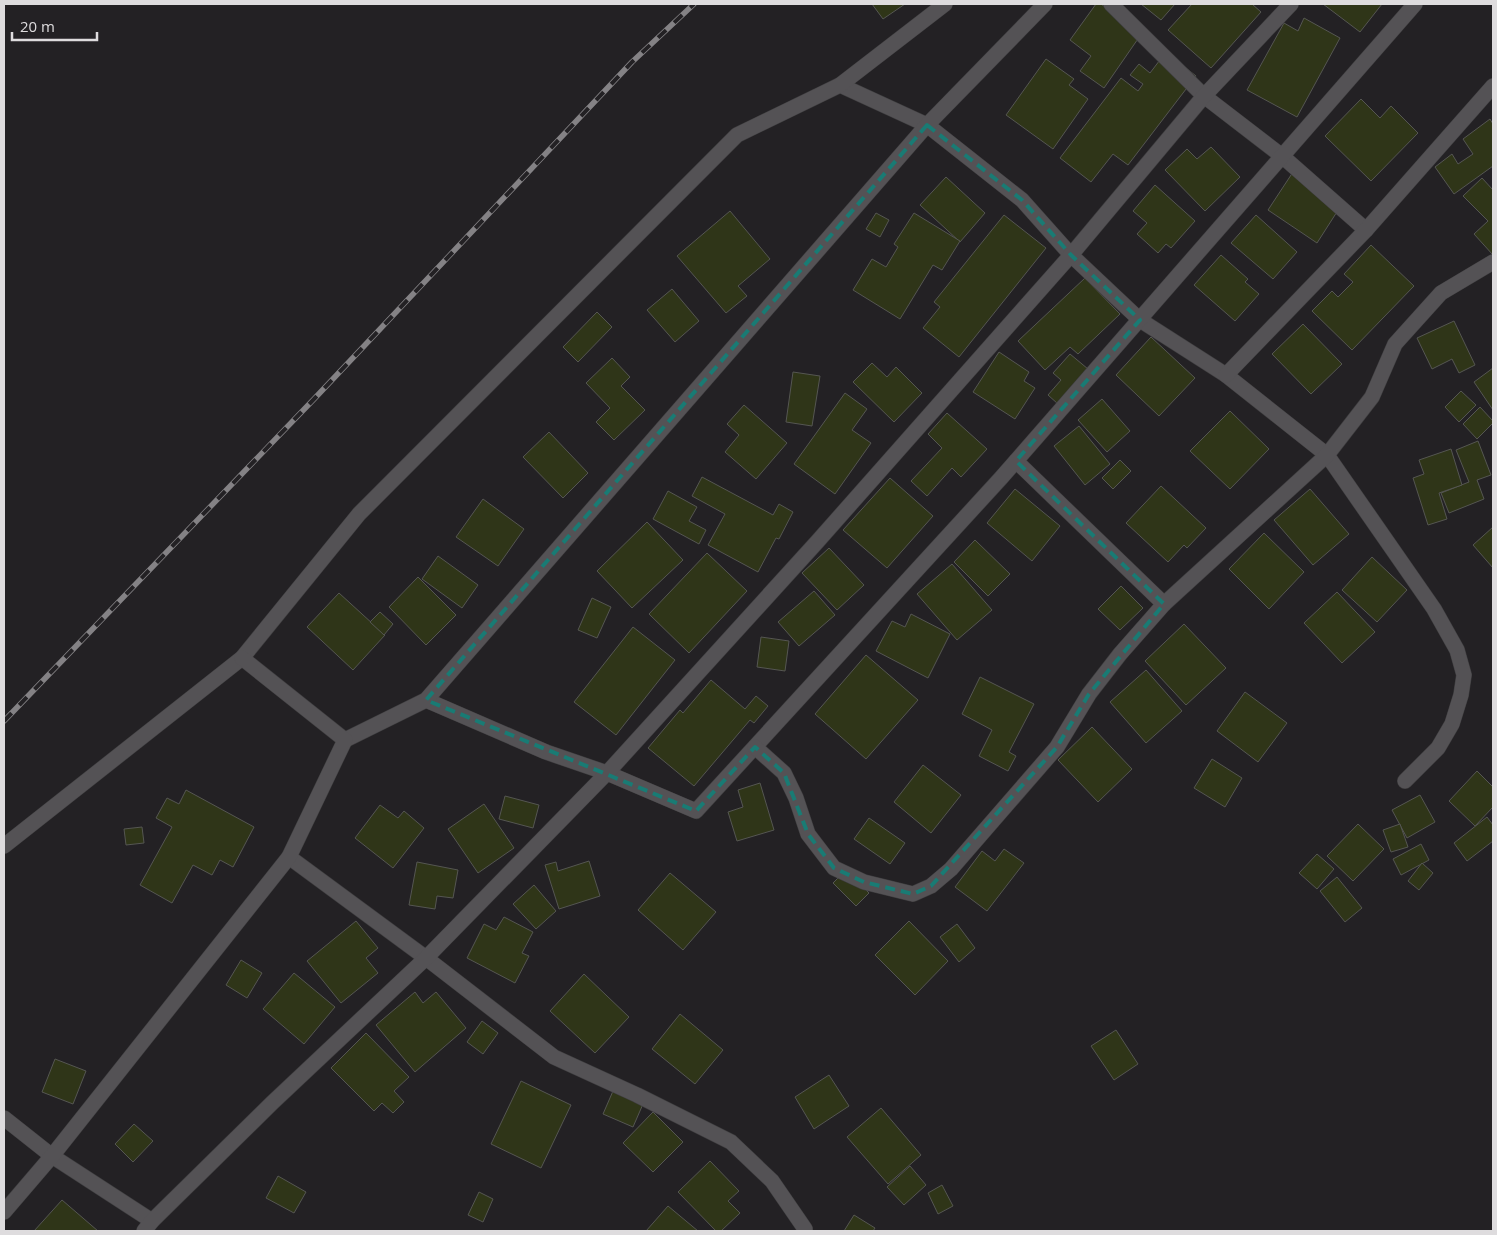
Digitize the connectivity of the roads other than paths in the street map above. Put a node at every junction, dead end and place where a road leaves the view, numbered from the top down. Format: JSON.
{"nodes":[{"id":1,"x":945,"y":4,"type":"edge"},
{"id":2,"x":1044,"y":4,"type":"edge"},
{"id":3,"x":1111,"y":4,"type":"edge"},
{"id":4,"x":1291,"y":4,"type":"edge"},
{"id":5,"x":1415,"y":4,"type":"edge"},
{"id":6,"x":840,"y":85,"type":"junction"},
{"id":7,"x":1493,"y":86,"type":"edge"},
{"id":8,"x":1204,"y":96,"type":"junction"},
{"id":9,"x":927,"y":125,"type":"junction"},
{"id":10,"x":1282,"y":156,"type":"junction"},
{"id":11,"x":1366,"y":230,"type":"junction"},
{"id":12,"x":1071,"y":255,"type":"junction"},
{"id":13,"x":1493,"y":262,"type":"edge"},
{"id":14,"x":1140,"y":320,"type":"junction"},
{"id":15,"x":1226,"y":375,"type":"junction"},
{"id":16,"x":1327,"y":455,"type":"junction"},
{"id":17,"x":1016,"y":461,"type":"junction"},
{"id":18,"x":1164,"y":604,"type":"junction"},
{"id":19,"x":242,"y":658,"type":"junction"},
{"id":20,"x":426,"y":700,"type":"junction"},
{"id":21,"x":345,"y":740,"type":"junction"},
{"id":22,"x":754,"y":746,"type":"junction"},
{"id":23,"x":607,"y":773,"type":"junction"},
{"id":24,"x":1405,"y":781,"type":"dead end"},
{"id":25,"x":4,"y":846,"type":"edge"},
{"id":26,"x":289,"y":856,"type":"junction"},
{"id":27,"x":426,"y":958,"type":"junction"},
{"id":28,"x":4,"y":1118,"type":"edge"},
{"id":29,"x":52,"y":1156,"type":"junction"},
{"id":30,"x":4,"y":1212,"type":"edge"},
{"id":31,"x":148,"y":1226,"type":"edge"},
{"id":32,"x":805,"y":1229,"type":"dead end"}],
"edges":[{"from":1,"to":6,"type":"street"},
{"from":2,"to":9,"type":"street"},
{"from":3,"to":8,"type":"street"},
{"from":4,"to":8,"type":"street"},
{"from":5,"to":10,"type":"street"},
{"from":6,"to":9,"type":"street"},
{"from":6,"to":19,"type":"street"},
{"from":7,"to":11,"type":"street"},
{"from":8,"to":10,"type":"street"},
{"from":8,"to":12,"type":"street"},
{"from":9,"to":12,"type":"street"},
{"from":9,"to":20,"type":"street"},
{"from":10,"to":11,"type":"street"},
{"from":10,"to":14,"type":"street"},
{"from":11,"to":15,"type":"street"},
{"from":12,"to":14,"type":"street"},
{"from":12,"to":23,"type":"street"},
{"from":13,"to":16,"type":"street"},
{"from":14,"to":15,"type":"street"},
{"from":14,"to":17,"type":"street"},
{"from":15,"to":16,"type":"street"},
{"from":16,"to":18,"type":"street"},
{"from":16,"to":24,"type":"street"},
{"from":17,"to":18,"type":"street"},
{"from":17,"to":22,"type":"street"},
{"from":18,"to":22,"type":"street"},
{"from":19,"to":21,"type":"street"},
{"from":19,"to":25,"type":"street"},
{"from":20,"to":21,"type":"street"},
{"from":20,"to":23,"type":"street"},
{"from":21,"to":26,"type":"street"},
{"from":22,"to":23,"type":"street"},
{"from":23,"to":27,"type":"street"},
{"from":26,"to":27,"type":"street"},
{"from":26,"to":29,"type":"street"},
{"from":27,"to":31,"type":"street"},
{"from":27,"to":32,"type":"street"},
{"from":28,"to":29,"type":"street"},
{"from":29,"to":30,"type":"street"},
{"from":29,"to":31,"type":"street"}]}
